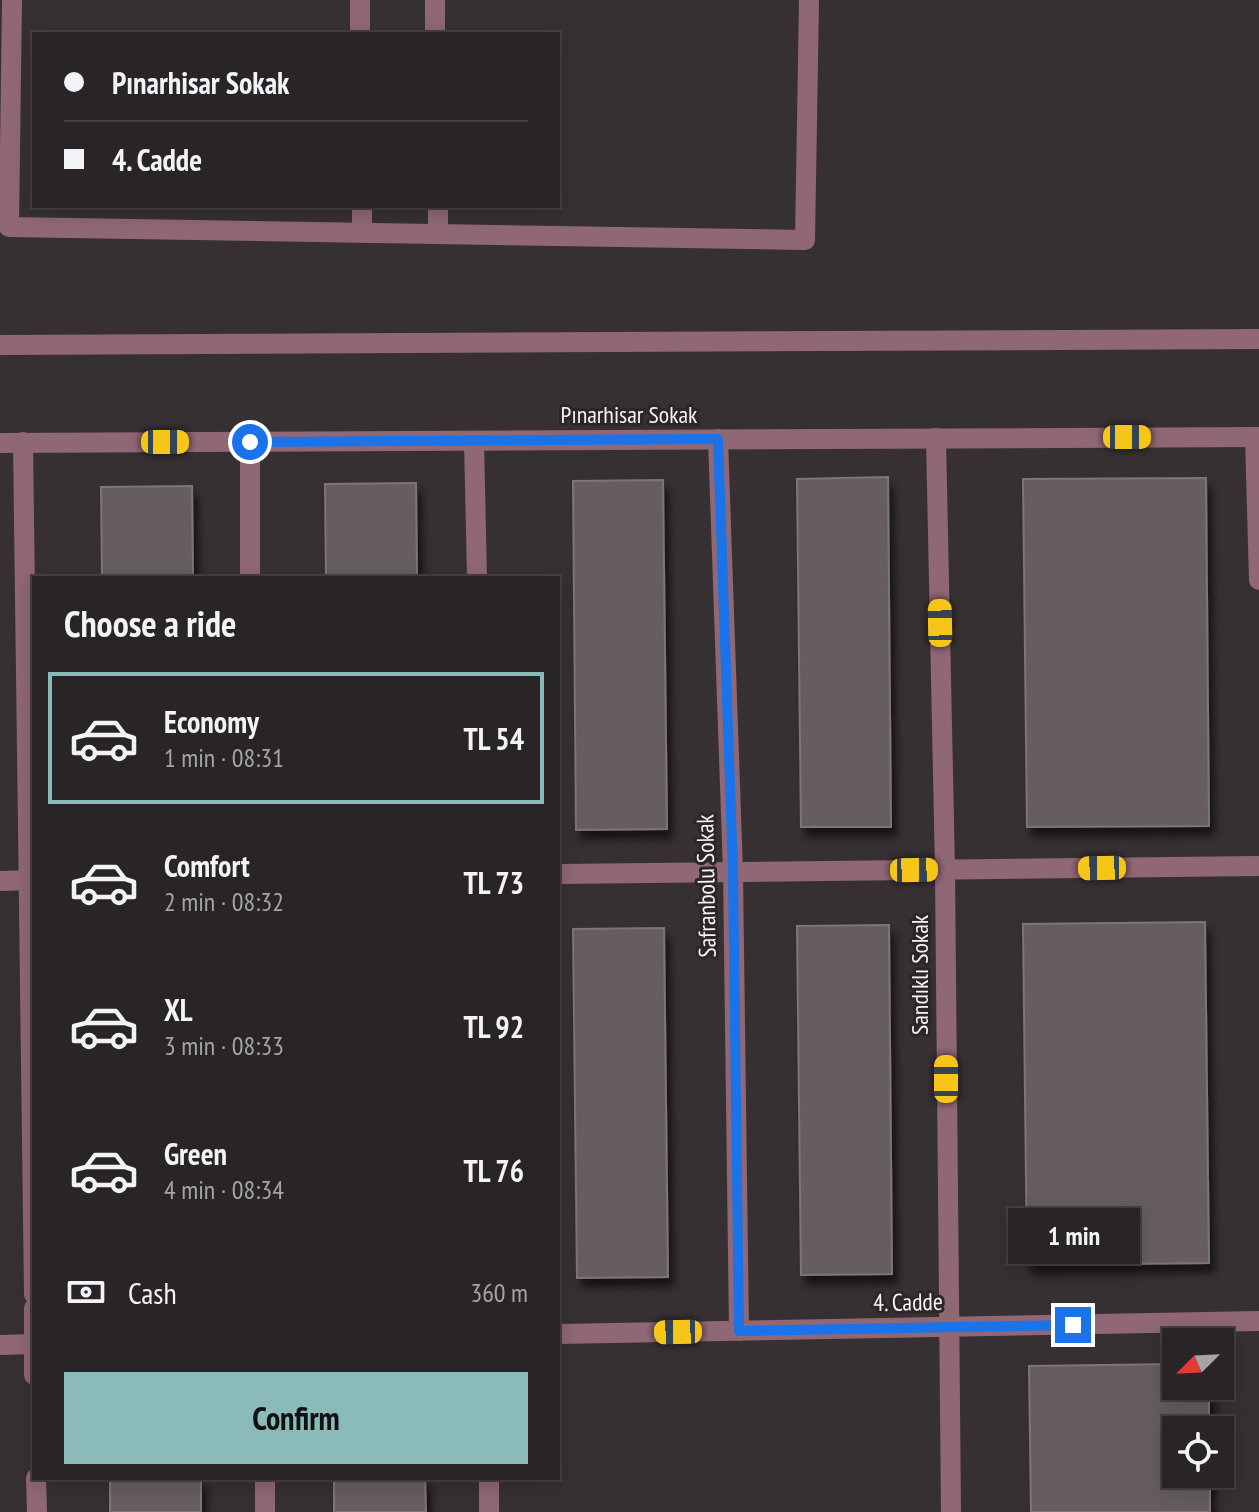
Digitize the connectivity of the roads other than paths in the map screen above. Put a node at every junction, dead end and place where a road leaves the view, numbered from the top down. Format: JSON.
{"nodes":[{"id":1,"x":12,"y":0,"type":"edge"},
{"id":2,"x":360,"y":0,"type":"edge"},
{"id":3,"x":435,"y":0,"type":"edge"},
{"id":4,"x":809,"y":0,"type":"edge"},
{"id":5,"x":360,"y":32,"type":"edge"},
{"id":6,"x":435,"y":32,"type":"edge"},
{"id":7,"x":362,"y":208,"type":"edge"},
{"id":8,"x":438,"y":208,"type":"edge"},
{"id":9,"x":362,"y":233,"type":"junction"},
{"id":10,"x":438,"y":234,"type":"junction"},
{"id":11,"x":1259,"y":339,"type":"edge"},
{"id":12,"x":0,"y":345,"type":"edge"},
{"id":13,"x":1257,"y":437,"type":"edge"},
{"id":14,"x":936,"y":438,"type":"junction"},
{"id":15,"x":718,"y":439,"type":"junction"},
{"id":16,"x":474,"y":441,"type":"junction"},
{"id":17,"x":23,"y":442,"type":"junction"},
{"id":18,"x":250,"y":442,"type":"junction"},
{"id":19,"x":0,"y":443,"type":"edge"},
{"id":20,"x":250,"y":576,"type":"edge"},
{"id":21,"x":477,"y":576,"type":"edge"},
{"id":22,"x":1259,"y":580,"type":"edge"},
{"id":23,"x":1259,"y":866,"type":"edge"},
{"id":24,"x":945,"y":870,"type":"junction"},
{"id":25,"x":733,"y":872,"type":"junction"},
{"id":26,"x":560,"y":874,"type":"edge"},
{"id":27,"x":30,"y":880,"type":"edge"},
{"id":28,"x":0,"y":881,"type":"edge"},
{"id":29,"x":32,"y":1087,"type":"edge"},
{"id":30,"x":1259,"y":1321,"type":"edge"},
{"id":31,"x":949,"y":1327,"type":"junction"},
{"id":32,"x":739,"y":1331,"type":"junction"},
{"id":33,"x":560,"y":1334,"type":"edge"},
{"id":34,"x":32,"y":1344,"type":"edge"},
{"id":35,"x":0,"y":1345,"type":"edge"},
{"id":36,"x":36,"y":1480,"type":"edge"},
{"id":37,"x":265,"y":1480,"type":"edge"},
{"id":38,"x":489,"y":1480,"type":"edge"},
{"id":39,"x":37,"y":1512,"type":"edge"},
{"id":40,"x":265,"y":1512,"type":"edge"},
{"id":41,"x":489,"y":1512,"type":"edge"},
{"id":42,"x":951,"y":1512,"type":"edge"}],
"edges":[{"from":1,"to":9,"type":"street"},
{"from":2,"to":5,"type":"street"},
{"from":3,"to":6,"type":"street"},
{"from":4,"to":10,"type":"street"},
{"from":7,"to":9,"type":"street"},
{"from":8,"to":10,"type":"street"},
{"from":9,"to":10,"type":"street"},
{"from":11,"to":12,"type":"street"},
{"from":13,"to":14,"type":"street","name":"Pınarhisar Sokak"},
{"from":13,"to":22,"type":"street"},
{"from":14,"to":15,"type":"street","name":"Pınarhisar Sokak"},
{"from":14,"to":24,"type":"street","name":"Sandıklı Sokak"},
{"from":15,"to":16,"type":"street","name":"Pınarhisar Sokak"},
{"from":15,"to":25,"type":"street","name":"Safranbolu Sokak"},
{"from":16,"to":18,"type":"street","name":"Pınarhisar Sokak"},
{"from":16,"to":21,"type":"street"},
{"from":17,"to":18,"type":"street","name":"Pınarhisar Sokak"},
{"from":17,"to":19,"type":"street","name":"Pınarhisar Sokak"},
{"from":17,"to":27,"type":"street"},
{"from":18,"to":20,"type":"street"},
{"from":23,"to":24,"type":"street"},
{"from":24,"to":25,"type":"street"},
{"from":24,"to":31,"type":"street","name":"Sandıklı Sokak"},
{"from":25,"to":26,"type":"street"},
{"from":25,"to":32,"type":"street","name":"Safranbolu Sokak"},
{"from":27,"to":28,"type":"street"},
{"from":27,"to":29,"type":"street"},
{"from":30,"to":31,"type":"street","name":"4. Cadde"},
{"from":31,"to":32,"type":"street","name":"4. Cadde"},
{"from":31,"to":42,"type":"street","name":"Sandıklı Sokak"},
{"from":32,"to":33,"type":"street","name":"4. Cadde"},
{"from":34,"to":35,"type":"street"},
{"from":36,"to":39,"type":"street"},
{"from":37,"to":40,"type":"street"},
{"from":38,"to":41,"type":"street"}]}
